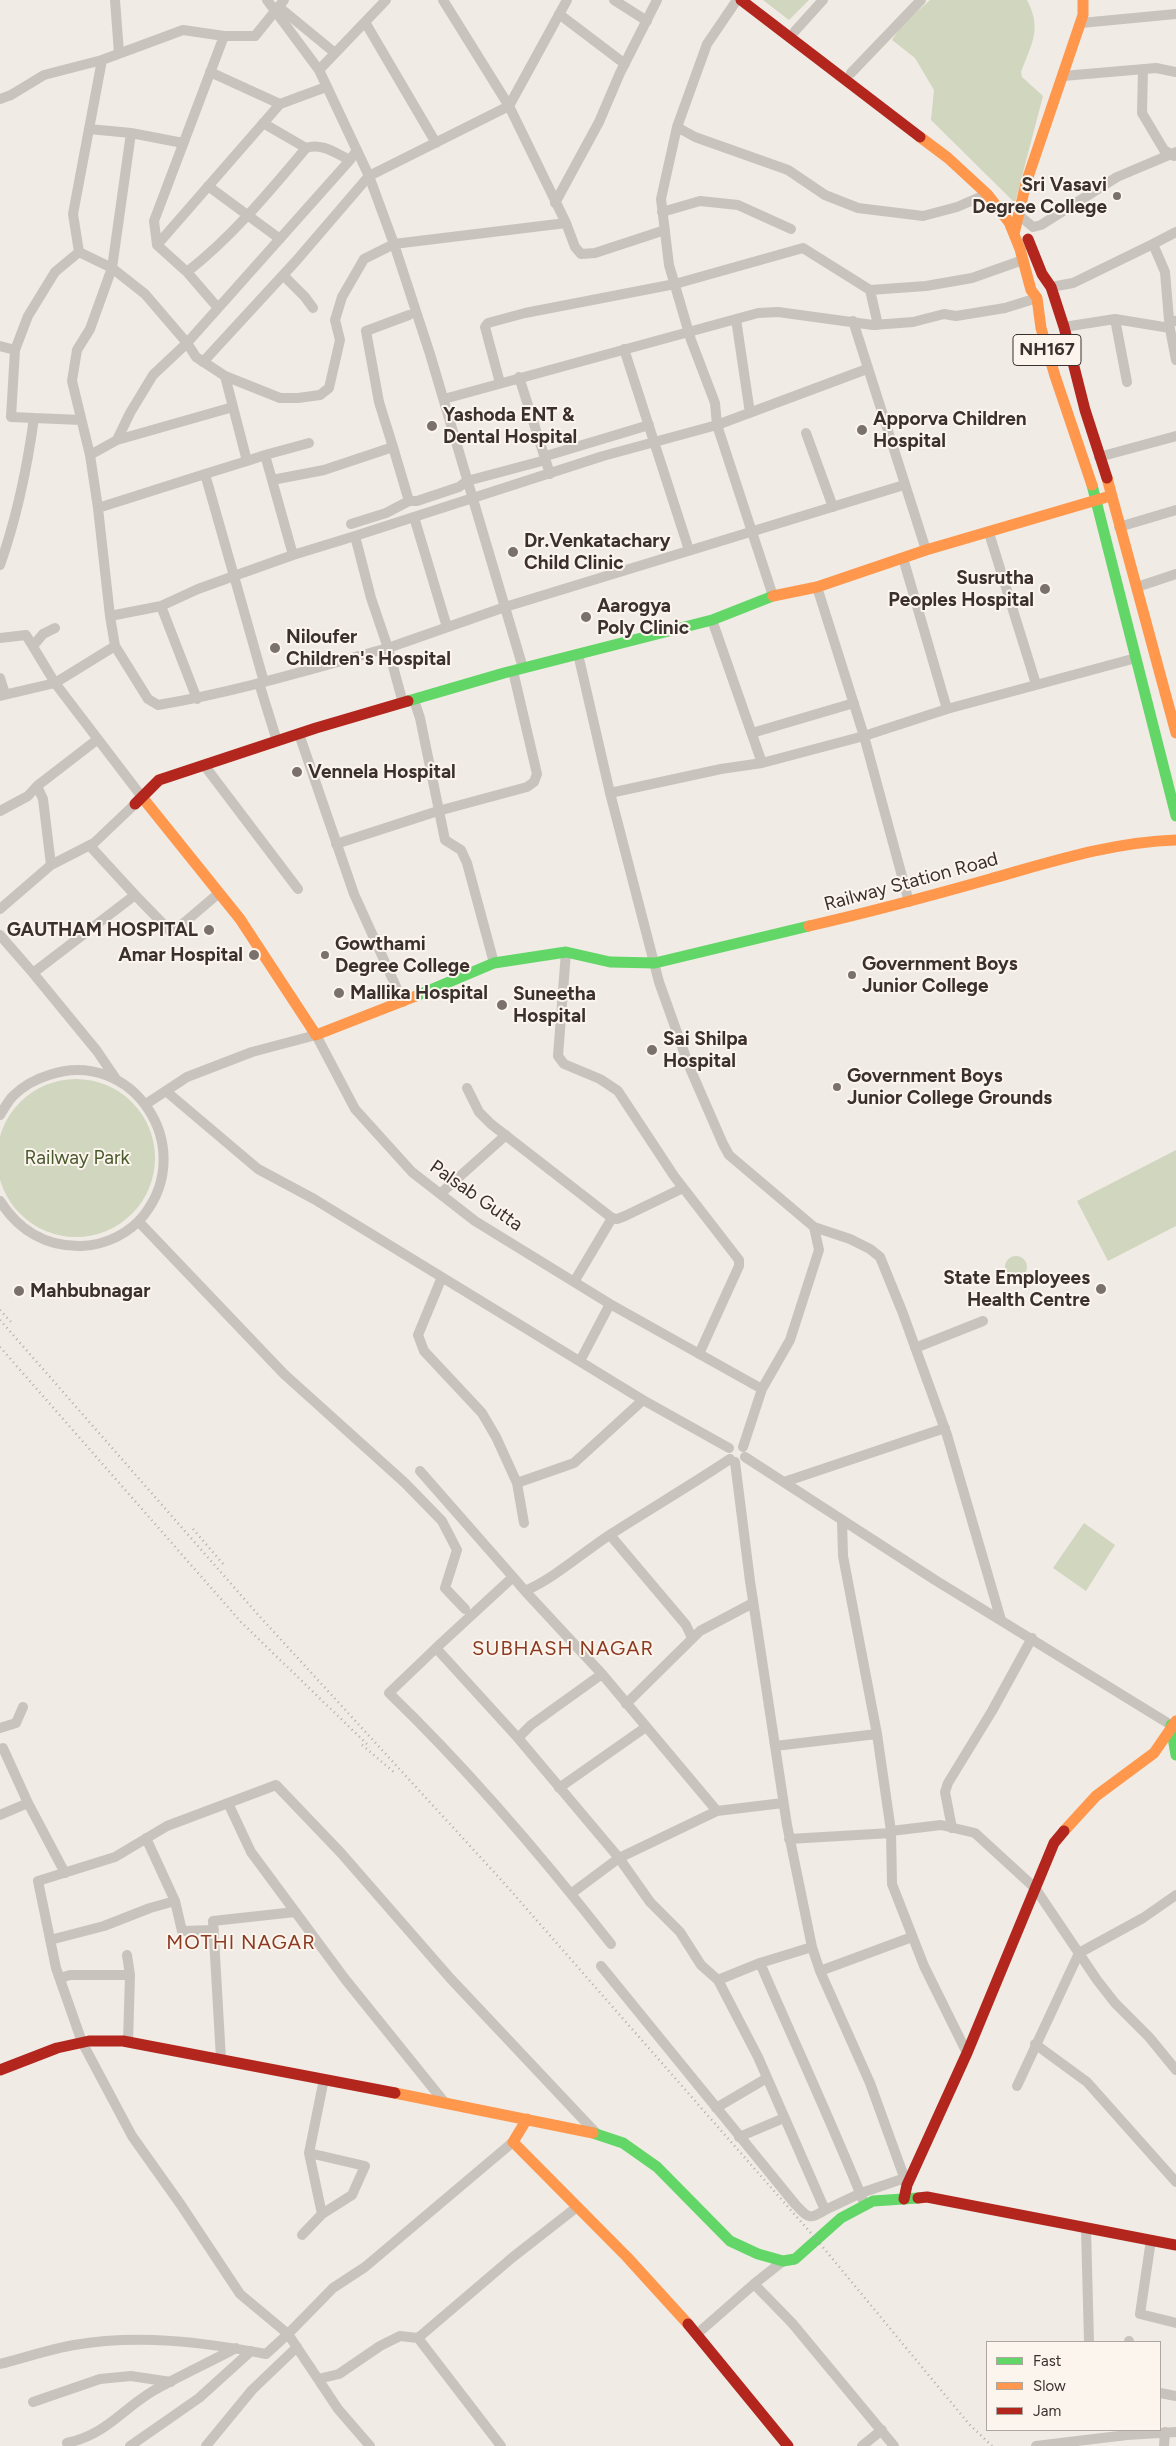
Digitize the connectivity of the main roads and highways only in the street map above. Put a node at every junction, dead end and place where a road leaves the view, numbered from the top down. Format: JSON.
{"nodes":[{"id":1,"x":741,"y":0,"type":"edge"},
{"id":2,"x":755,"y":0,"type":"edge"},
{"id":3,"x":1082,"y":0,"type":"edge"},
{"id":4,"x":1019,"y":218,"type":"junction"},
{"id":5,"x":1014,"y":234,"type":"junction"},
{"id":6,"x":1112,"y":495,"type":"junction"},
{"id":7,"x":1097,"y":500,"type":"junction"},
{"id":8,"x":1176,"y":732,"type":"edge"},
{"id":9,"x":1176,"y":816,"type":"edge"},
{"id":10,"x":1176,"y":840,"type":"edge"},
{"id":11,"x":1174,"y":1723,"type":"edge"},
{"id":12,"x":1176,"y":1755,"type":"edge"},
{"id":13,"x":0,"y":2070,"type":"edge"},
{"id":14,"x":527,"y":2119,"type":"junction"},
{"id":15,"x":904,"y":2199,"type":"junction"},
{"id":16,"x":1176,"y":2245,"type":"edge"},
{"id":17,"x":788,"y":2446,"type":"edge"}],
"edges":[{"from":1,"to":5,"type":"main road","number":"NH167"},
{"from":2,"to":4,"type":"main road","number":"NH167"},
{"from":3,"to":4,"type":"main road"},
{"from":4,"to":5,"type":"main road"},
{"from":4,"to":6,"type":"main road","number":"NH167"},
{"from":5,"to":7,"type":"main road","number":"NH167"},
{"from":6,"to":7,"type":"main road"},
{"from":6,"to":8,"type":"main road","number":"NH167"},
{"from":7,"to":9,"type":"main road","number":"NH167"},
{"from":7,"to":10,"type":"main road","name":"Railway Station Road"},
{"from":11,"to":12,"type":"main road"},
{"from":11,"to":15,"type":"main road"},
{"from":13,"to":14,"type":"main road"},
{"from":14,"to":15,"type":"main road"},
{"from":14,"to":17,"type":"main road"},
{"from":15,"to":16,"type":"main road"}]}
